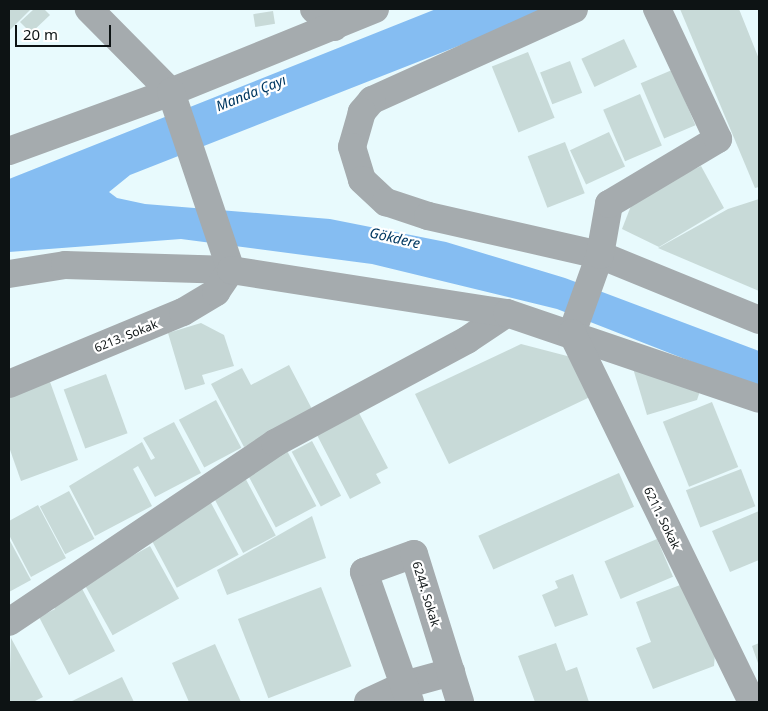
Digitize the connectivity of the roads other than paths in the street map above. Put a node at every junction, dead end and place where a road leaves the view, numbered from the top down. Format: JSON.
{"nodes":[{"id":1,"x":88,"y":9,"type":"edge"},
{"id":2,"x":314,"y":9,"type":"edge"},
{"id":3,"x":375,"y":9,"type":"edge"},
{"id":4,"x":574,"y":9,"type":"edge"},
{"id":5,"x":657,"y":9,"type":"edge"},
{"id":6,"x":334,"y":27,"type":"junction"},
{"id":7,"x":173,"y":98,"type":"junction"},
{"id":8,"x":9,"y":150,"type":"edge"},
{"id":9,"x":600,"y":255,"type":"junction"},
{"id":10,"x":227,"y":260,"type":"junction"},
{"id":11,"x":9,"y":274,"type":"edge"},
{"id":12,"x":507,"y":313,"type":"junction"},
{"id":13,"x":759,"y":320,"type":"edge"},
{"id":14,"x":574,"y":327,"type":"junction"},
{"id":15,"x":9,"y":384,"type":"edge"},
{"id":16,"x":759,"y":399,"type":"edge"},
{"id":17,"x":9,"y":622,"type":"edge"},
{"id":18,"x":451,"y":672,"type":"junction"},
{"id":19,"x":407,"y":694,"type":"edge"},
{"id":20,"x":368,"y":702,"type":"edge"},
{"id":21,"x":460,"y":702,"type":"edge"},
{"id":22,"x":752,"y":702,"type":"edge"}],
"edges":[{"from":1,"to":7,"type":"street"},
{"from":2,"to":6,"type":"street"},
{"from":3,"to":6,"type":"street"},
{"from":4,"to":9,"type":"street"},
{"from":5,"to":9,"type":"street"},
{"from":6,"to":7,"type":"street"},
{"from":7,"to":8,"type":"street"},
{"from":7,"to":10,"type":"street"},
{"from":9,"to":13,"type":"street"},
{"from":9,"to":14,"type":"street"},
{"from":10,"to":11,"type":"street"},
{"from":10,"to":12,"type":"street"},
{"from":10,"to":15,"type":"street","name":"6213. Sokak"},
{"from":12,"to":14,"type":"street"},
{"from":12,"to":17,"type":"street"},
{"from":14,"to":16,"type":"street"},
{"from":14,"to":22,"type":"street","name":"6211. Sokak"},
{"from":18,"to":19,"type":"street"},
{"from":18,"to":19,"type":"street","name":"6244. Sokak"},
{"from":18,"to":21,"type":"street","name":"6244. Sokak"},
{"from":19,"to":20,"type":"street"}]}
